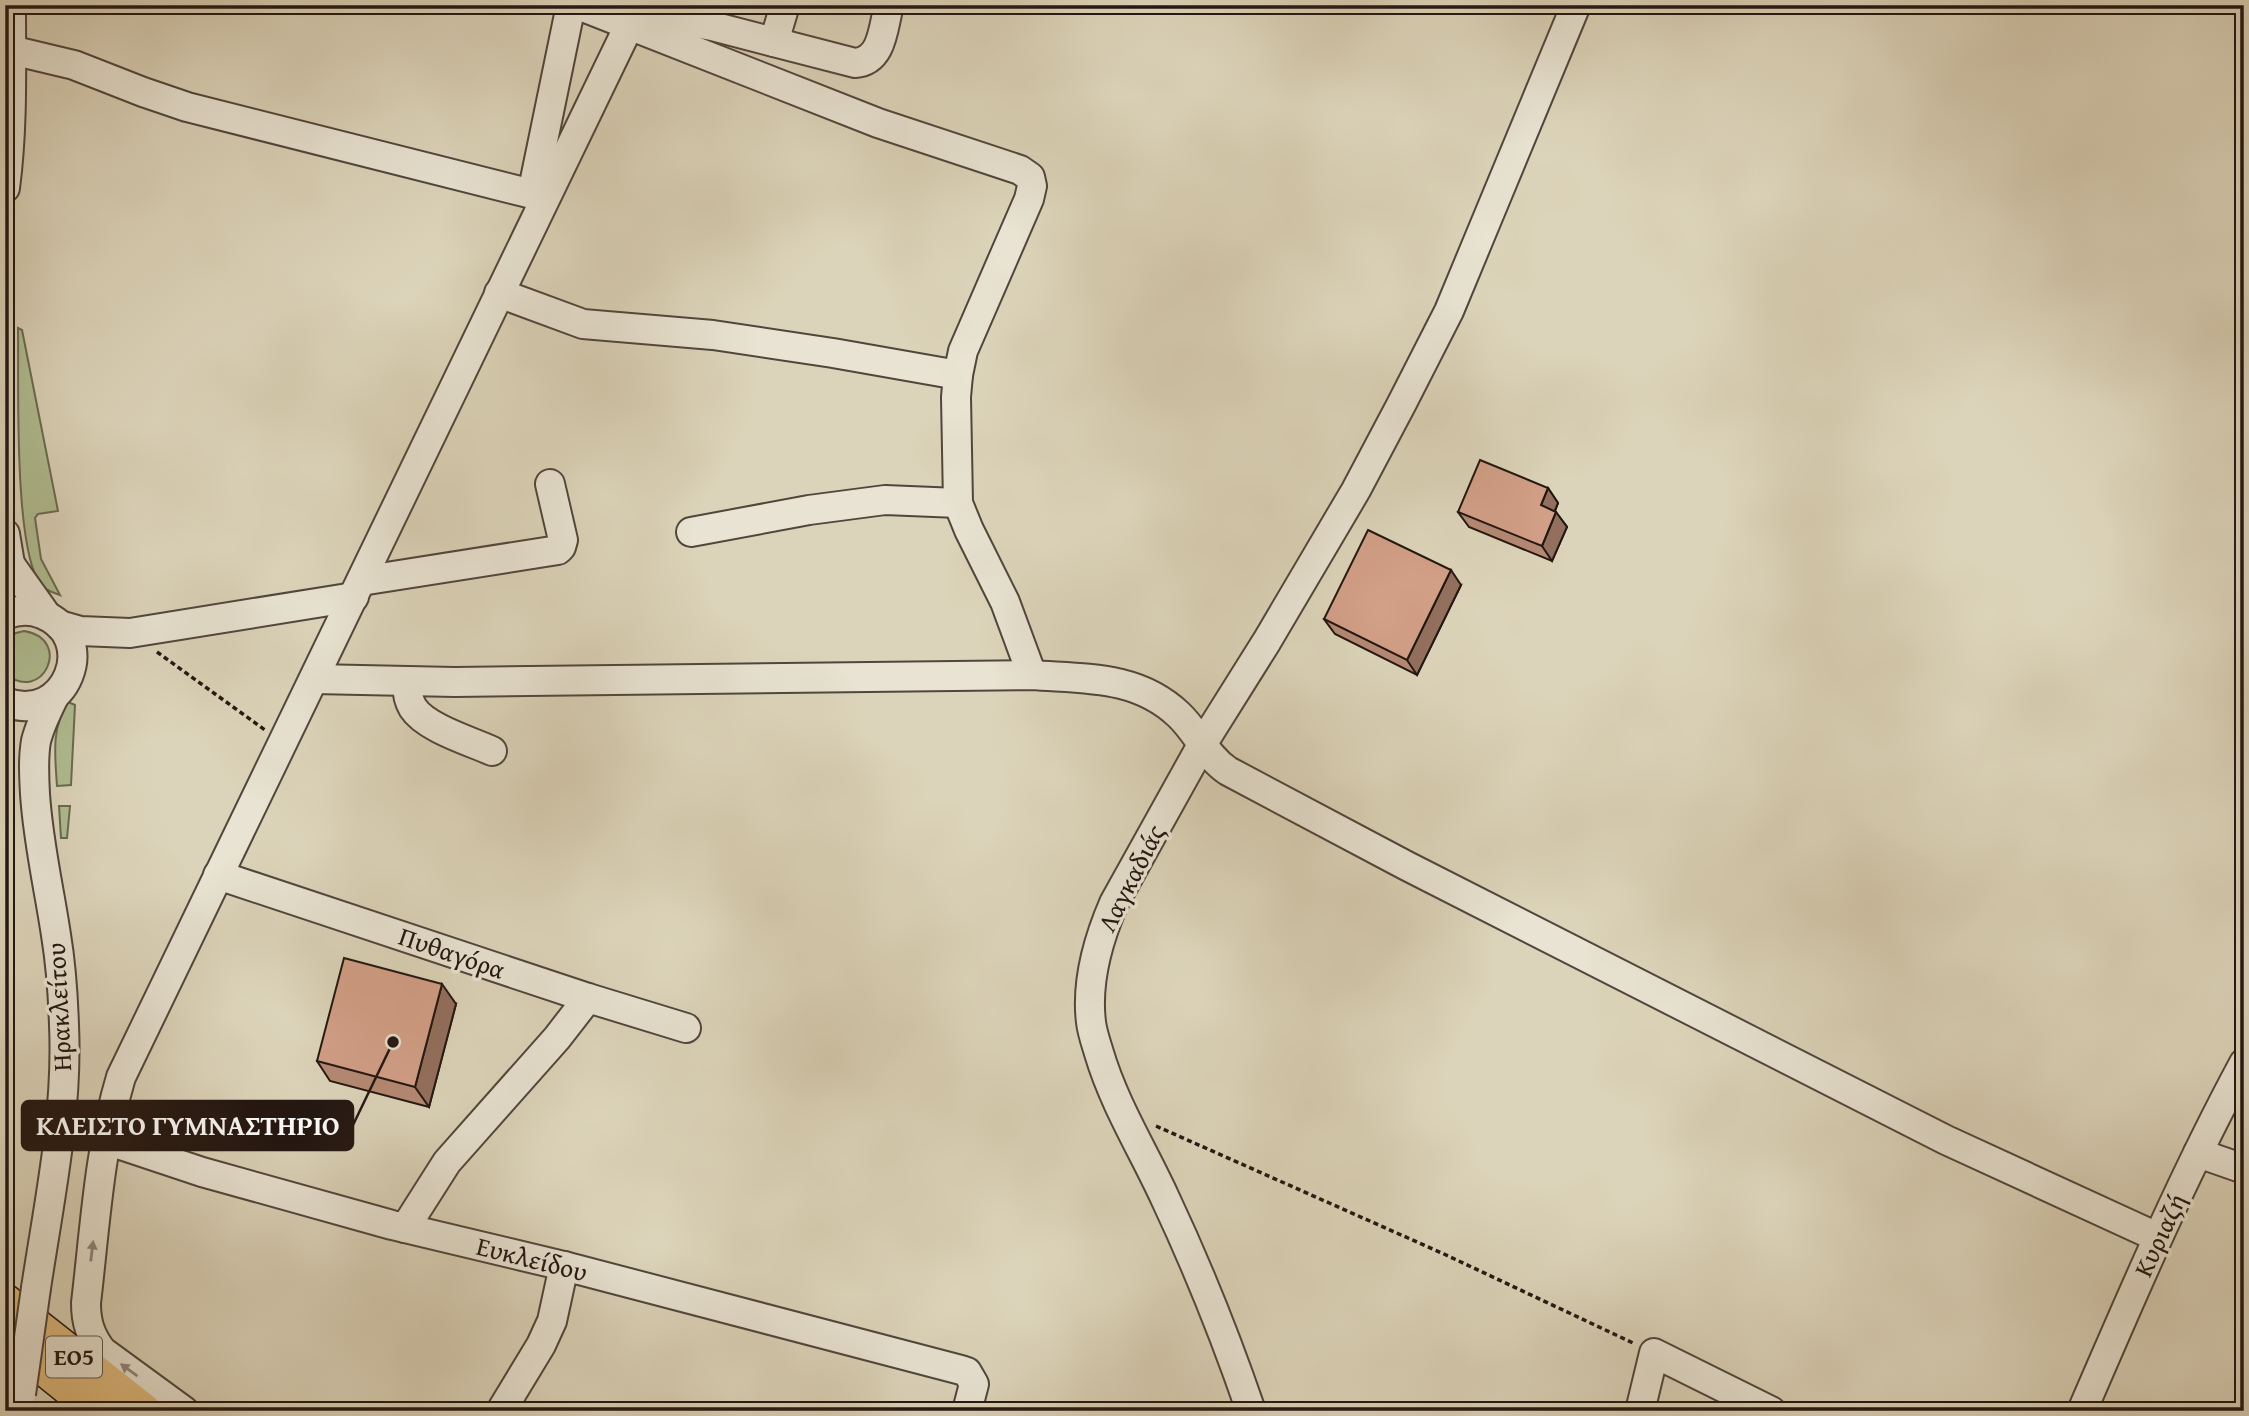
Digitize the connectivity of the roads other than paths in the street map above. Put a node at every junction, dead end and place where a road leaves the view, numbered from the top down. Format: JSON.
{"nodes":[{"id":1,"x":11,"y":5,"type":"edge"},
{"id":2,"x":571,"y":5,"type":"edge"},
{"id":3,"x":578,"y":5,"type":"edge"},
{"id":4,"x":785,"y":5,"type":"edge"},
{"id":5,"x":889,"y":5,"type":"edge"},
{"id":6,"x":1576,"y":5,"type":"edge"},
{"id":7,"x":635,"y":12,"type":"edge"},
{"id":8,"x":714,"y":15,"type":"edge"},
{"id":9,"x":774,"y":42,"type":"junction"},
{"id":10,"x":11,"y":50,"type":"junction"},
{"id":11,"x":5,"y":188,"type":"edge"},
{"id":12,"x":538,"y":196,"type":"junction"},
{"id":13,"x":499,"y":293,"type":"junction"},
{"id":14,"x":958,"y":375,"type":"junction"},
{"id":15,"x":550,"y":484,"type":"dead end"},
{"id":16,"x":958,"y":503,"type":"junction"},
{"id":17,"x":691,"y":532,"type":"dead end"},
{"id":18,"x":5,"y":534,"type":"edge"},
{"id":19,"x":8,"y":572,"type":"edge"},
{"id":20,"x":357,"y":589,"type":"junction"},
{"id":21,"x":5,"y":615,"type":"edge"},
{"id":22,"x":53,"y":620,"type":"junction"},
{"id":23,"x":130,"y":633,"type":"junction"},
{"id":24,"x":72,"y":665,"type":"junction"},
{"id":25,"x":1032,"y":676,"type":"junction"},
{"id":26,"x":314,"y":679,"type":"junction"},
{"id":27,"x":407,"y":682,"type":"junction"},
{"id":28,"x":54,"y":697,"type":"junction"},
{"id":29,"x":7,"y":703,"type":"edge"},
{"id":30,"x":1203,"y":743,"type":"junction"},
{"id":31,"x":492,"y":751,"type":"dead end"},
{"id":32,"x":34,"y":768,"type":"junction"},
{"id":33,"x":218,"y":875,"type":"junction"},
{"id":34,"x":588,"y":998,"type":"junction"},
{"id":35,"x":685,"y":1028,"type":"dead end"},
{"id":36,"x":2244,"y":1063,"type":"edge"},
{"id":37,"x":106,"y":1140,"type":"junction"},
{"id":38,"x":2198,"y":1153,"type":"junction"},
{"id":39,"x":2244,"y":1169,"type":"edge"},
{"id":40,"x":405,"y":1228,"type":"junction"},
{"id":41,"x":2157,"y":1237,"type":"junction"},
{"id":42,"x":564,"y":1266,"type":"junction"},
{"id":43,"x":5,"y":1302,"type":"edge"},
{"id":44,"x":5,"y":1336,"type":"edge"},
{"id":45,"x":20,"y":1402,"type":"edge"},
{"id":46,"x":98,"y":1411,"type":"edge"},
{"id":47,"x":143,"y":1411,"type":"edge"},
{"id":48,"x":184,"y":1411,"type":"edge"},
{"id":49,"x":501,"y":1411,"type":"edge"},
{"id":50,"x":967,"y":1411,"type":"edge"},
{"id":51,"x":1251,"y":1411,"type":"edge"},
{"id":52,"x":1640,"y":1411,"type":"edge"},
{"id":53,"x":1771,"y":1411,"type":"edge"},
{"id":54,"x":2082,"y":1411,"type":"edge"}],
"edges":[{"from":1,"to":10,"type":"street"},
{"from":2,"to":12,"type":"street"},
{"from":3,"to":7,"type":"street"},
{"from":4,"to":9,"type":"street"},
{"from":5,"to":9,"type":"street"},
{"from":6,"to":30,"type":"street","name":"Λαγκαδιάς"},
{"from":7,"to":8,"type":"street"},
{"from":7,"to":12,"type":"street"},
{"from":7,"to":14,"type":"street"},
{"from":8,"to":9,"type":"street"},
{"from":10,"to":11,"type":"street"},
{"from":10,"to":12,"type":"street"},
{"from":12,"to":13,"type":"street"},
{"from":13,"to":14,"type":"street"},
{"from":13,"to":20,"type":"street"},
{"from":14,"to":16,"type":"street"},
{"from":15,"to":20,"type":"street"},
{"from":16,"to":17,"type":"street"},
{"from":16,"to":25,"type":"street"},
{"from":18,"to":19,"type":"street"},
{"from":19,"to":22,"type":"street"},
{"from":20,"to":23,"type":"street"},
{"from":20,"to":26,"type":"street"},
{"from":21,"to":22,"type":"street"},
{"from":22,"to":23,"type":"street"},
{"from":22,"to":24,"type":"street"},
{"from":23,"to":24,"type":"street"},
{"from":24,"to":28,"type":"street"},
{"from":25,"to":27,"type":"street"},
{"from":25,"to":30,"type":"street"},
{"from":26,"to":27,"type":"street"},
{"from":26,"to":33,"type":"street"},
{"from":27,"to":31,"type":"street"},
{"from":28,"to":29,"type":"street"},
{"from":28,"to":32,"type":"street"},
{"from":29,"to":32,"type":"street"},
{"from":30,"to":41,"type":"street"},
{"from":30,"to":51,"type":"street","name":"Λαγκαδιάς"},
{"from":32,"to":45,"type":"street","name":"Ηρακλείτου","bridge":true},
{"from":33,"to":34,"type":"street","name":"Πυθαγόρα"},
{"from":33,"to":37,"type":"street"},
{"from":34,"to":35,"type":"street","name":"Πυθαγόρα"},
{"from":34,"to":40,"type":"street"},
{"from":36,"to":38,"type":"street","name":"Κυριαζή"},
{"from":37,"to":40,"type":"street","name":"Ευκλείδου"},
{"from":48,"to":37,"type":"street","one_way":true},
{"from":38,"to":39,"type":"street"},
{"from":38,"to":41,"type":"street","name":"Κυριαζή"},
{"from":40,"to":42,"type":"street","name":"Ευκλείδου"},
{"from":41,"to":54,"type":"street","name":"Κυριαζή"},
{"from":42,"to":49,"type":"street"},
{"from":42,"to":50,"type":"street","name":"Ευκλείδου"},
{"from":43,"to":47,"type":"main road","number":"ΕΟ5"},
{"from":44,"to":46,"type":"main road","number":"ΕΟ5"},
{"from":52,"to":53,"type":"street"}]}
